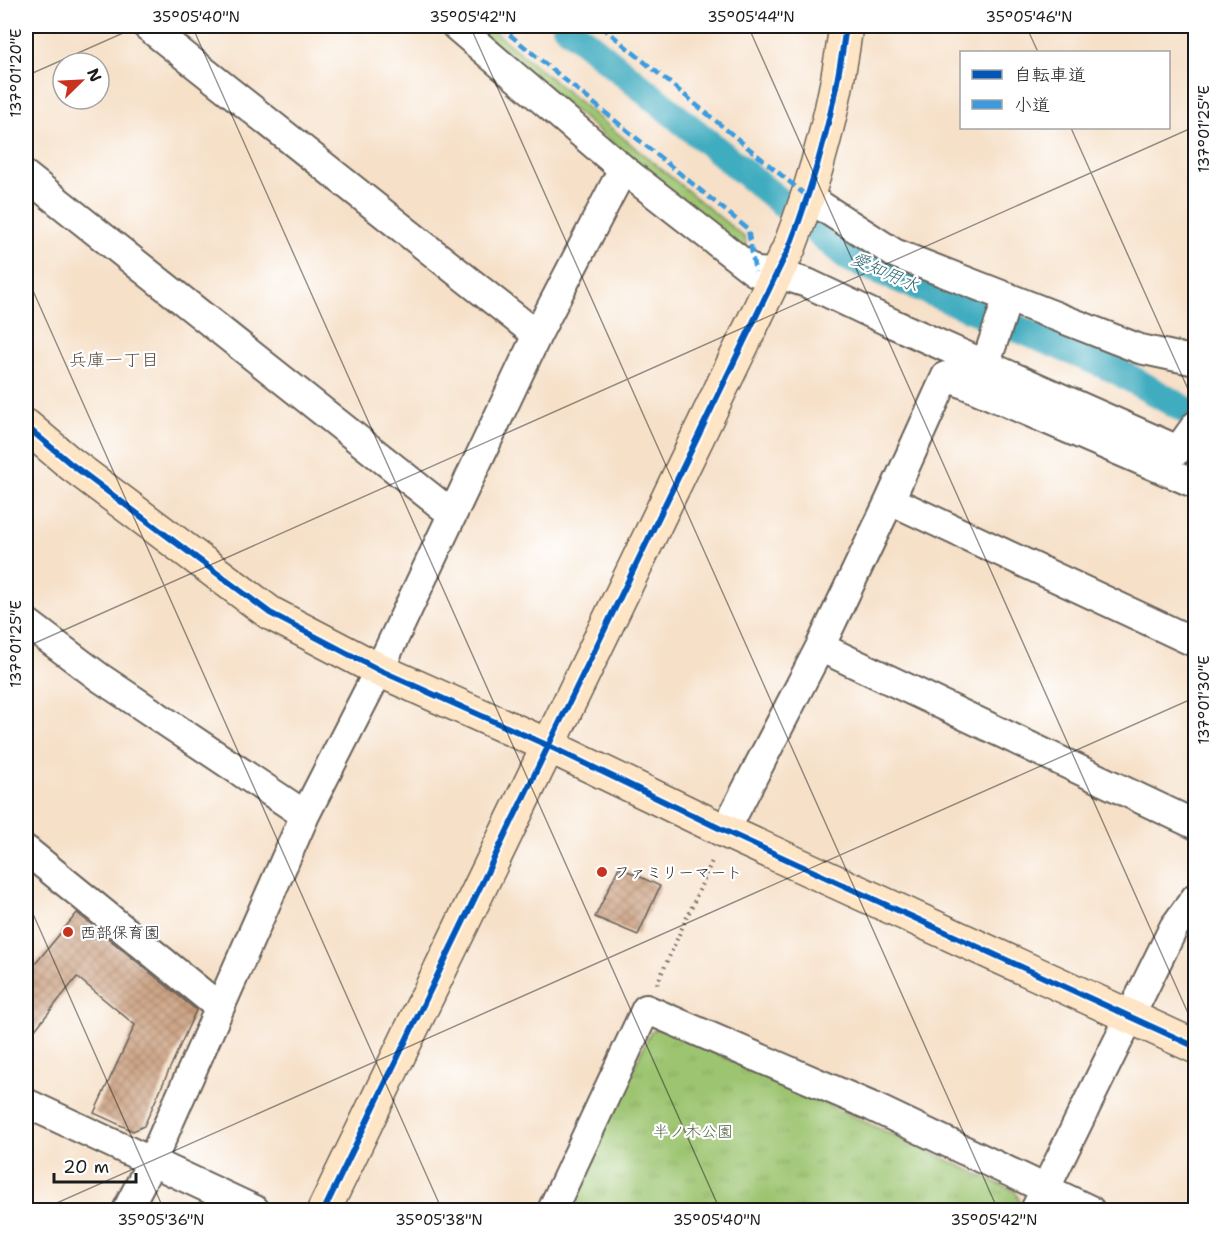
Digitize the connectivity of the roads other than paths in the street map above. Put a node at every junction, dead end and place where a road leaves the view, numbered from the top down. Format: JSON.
{"nodes":[{"id":1,"x":147,"y":26,"type":"edge"},
{"id":2,"x":456,"y":26,"type":"edge"},
{"id":3,"x":846,"y":26,"type":"edge"},
{"id":4,"x":623,"y":169,"type":"junction"},
{"id":5,"x":26,"y":176,"type":"edge"},
{"id":6,"x":809,"y":198,"type":"junction"},
{"id":7,"x":782,"y":260,"type":"junction"},
{"id":8,"x":1008,"y":297,"type":"junction"},
{"id":9,"x":537,"y":336,"type":"junction"},
{"id":10,"x":1196,"y":361,"type":"edge"},
{"id":11,"x":986,"y":363,"type":"junction"},
{"id":12,"x":1196,"y":425,"type":"edge"},
{"id":13,"x":26,"y":426,"type":"edge"},
{"id":14,"x":1196,"y":484,"type":"edge"},
{"id":15,"x":890,"y":500,"type":"junction"},
{"id":16,"x":452,"y":514,"type":"junction"},
{"id":17,"x":26,"y":622,"type":"edge"},
{"id":18,"x":1196,"y":643,"type":"edge"},
{"id":19,"x":820,"y":647,"type":"junction"},
{"id":20,"x":379,"y":670,"type":"junction"},
{"id":21,"x":549,"y":746,"type":"junction"},
{"id":22,"x":305,"y":815,"type":"junction"},
{"id":23,"x":1196,"y":825,"type":"edge"},
{"id":24,"x":725,"y":831,"type":"junction"},
{"id":25,"x":26,"y":850,"type":"edge"},
{"id":26,"x":1196,"y":897,"type":"edge"},
{"id":27,"x":219,"y":1007,"type":"junction"},
{"id":28,"x":1129,"y":1016,"type":"junction"},
{"id":29,"x":1196,"y":1047,"type":"edge"},
{"id":30,"x":26,"y":1103,"type":"edge"},
{"id":31,"x":151,"y":1163,"type":"junction"},
{"id":32,"x":1040,"y":1200,"type":"edge"},
{"id":33,"x":127,"y":1210,"type":"edge"},
{"id":34,"x":255,"y":1210,"type":"edge"},
{"id":35,"x":324,"y":1210,"type":"edge"},
{"id":36,"x":552,"y":1210,"type":"edge"},
{"id":37,"x":1090,"y":1210,"type":"edge"}],
"edges":[{"from":1,"to":9,"type":"street"},
{"from":2,"to":4,"type":"street"},
{"from":3,"to":6,"type":"street"},
{"from":4,"to":7,"type":"street"},
{"from":4,"to":9,"type":"street"},
{"from":5,"to":16,"type":"street"},
{"from":6,"to":7,"type":"street"},
{"from":6,"to":8,"type":"street"},
{"from":7,"to":11,"type":"street"},
{"from":7,"to":21,"type":"street"},
{"from":8,"to":10,"type":"street"},
{"from":8,"to":11,"type":"street"},
{"from":9,"to":16,"type":"street"},
{"from":11,"to":12,"type":"street"},
{"from":13,"to":20,"type":"street"},
{"from":14,"to":15,"type":"street"},
{"from":15,"to":18,"type":"street"},
{"from":15,"to":19,"type":"street"},
{"from":16,"to":20,"type":"street"},
{"from":17,"to":22,"type":"street"},
{"from":19,"to":23,"type":"street"},
{"from":19,"to":24,"type":"street"},
{"from":20,"to":21,"type":"street"},
{"from":20,"to":22,"type":"street"},
{"from":21,"to":24,"type":"street"},
{"from":21,"to":35,"type":"street"},
{"from":22,"to":27,"type":"street"},
{"from":24,"to":28,"type":"street"},
{"from":25,"to":27,"type":"street"},
{"from":26,"to":28,"type":"street"},
{"from":27,"to":31,"type":"street"},
{"from":28,"to":29,"type":"street"},
{"from":28,"to":32,"type":"street"},
{"from":30,"to":31,"type":"street"},
{"from":31,"to":33,"type":"street"},
{"from":31,"to":34,"type":"street"},
{"from":32,"to":36,"type":"street"},
{"from":32,"to":37,"type":"street"}]}
